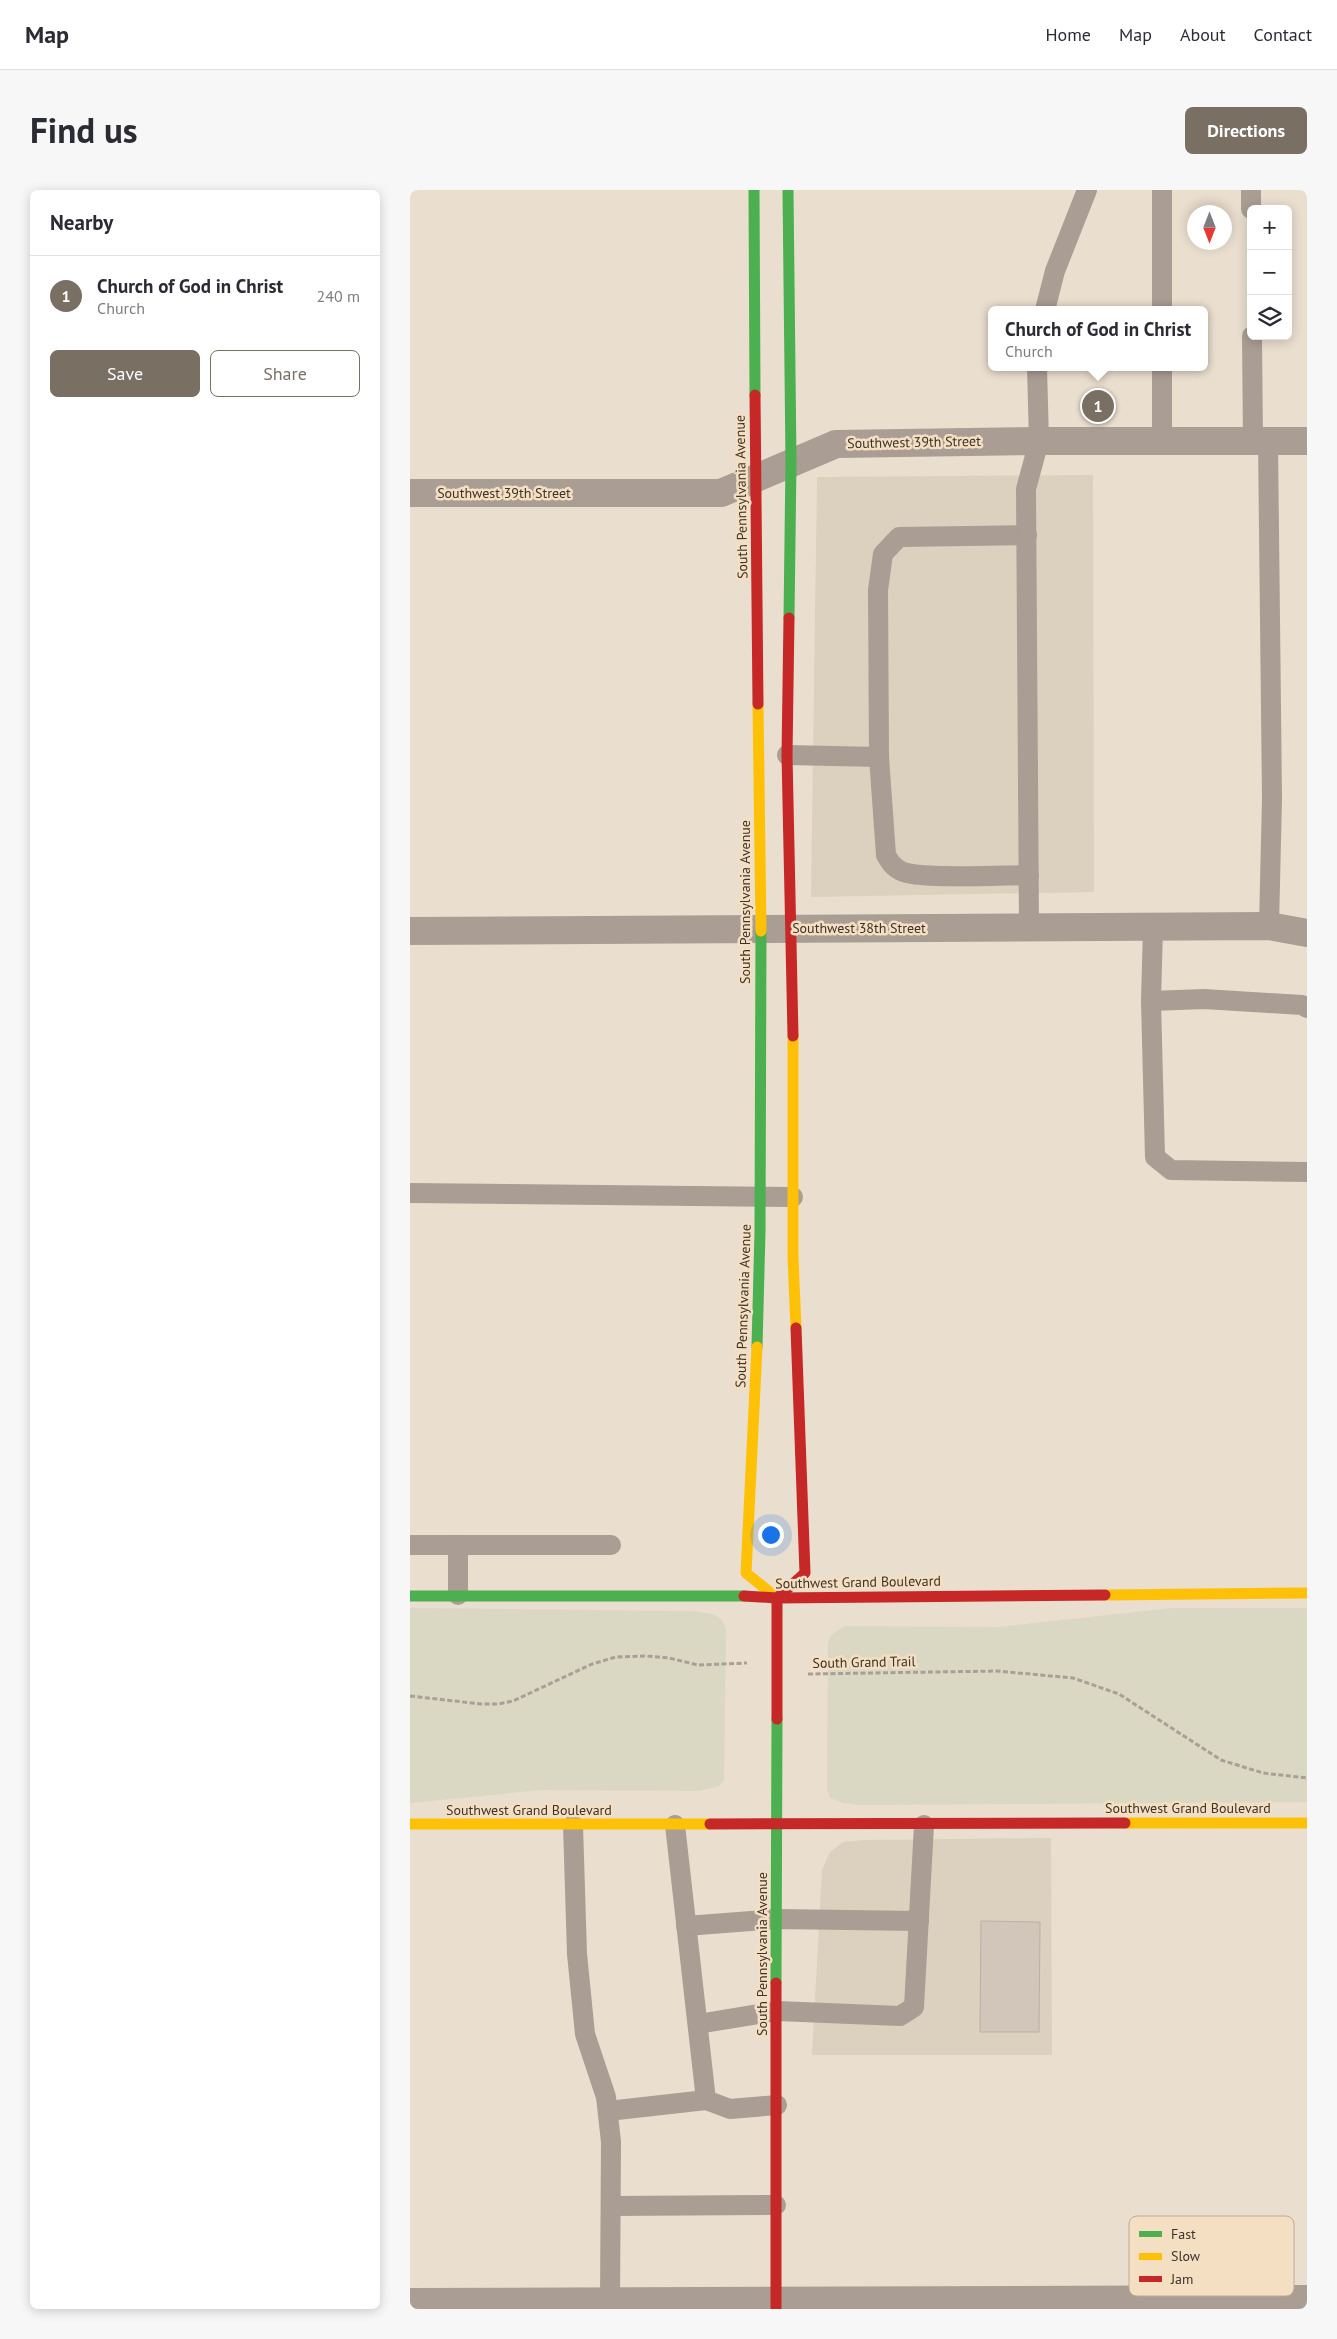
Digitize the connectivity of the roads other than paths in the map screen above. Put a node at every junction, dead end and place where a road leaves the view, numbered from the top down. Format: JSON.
{"nodes":[{"id":1,"x":754,"y":190,"type":"edge"},
{"id":2,"x":788,"y":190,"type":"edge"},
{"id":3,"x":1087,"y":190,"type":"edge"},
{"id":4,"x":1162,"y":190,"type":"edge"},
{"id":5,"x":1251,"y":190,"type":"edge"},
{"id":6,"x":1251,"y":205,"type":"edge"},
{"id":7,"x":1046,"y":306,"type":"edge"},
{"id":8,"x":1162,"y":306,"type":"edge"},
{"id":9,"x":1252,"y":340,"type":"edge"},
{"id":10,"x":1037,"y":371,"type":"edge"},
{"id":11,"x":1162,"y":371,"type":"edge"},
{"id":12,"x":1039,"y":441,"type":"junction"},
{"id":13,"x":1162,"y":441,"type":"junction"},
{"id":14,"x":1260,"y":441,"type":"junction"},
{"id":15,"x":1307,"y":441,"type":"edge"},
{"id":16,"x":791,"y":462,"type":"junction"},
{"id":17,"x":756,"y":477,"type":"junction"},
{"id":18,"x":410,"y":493,"type":"edge"},
{"id":19,"x":1027,"y":535,"type":"junction"},
{"id":20,"x":787,"y":755,"type":"junction"},
{"id":21,"x":879,"y":757,"type":"junction"},
{"id":22,"x":1029,"y":875,"type":"junction"},
{"id":23,"x":1269,"y":926,"type":"junction"},
{"id":24,"x":1029,"y":927,"type":"junction"},
{"id":25,"x":791,"y":928,"type":"junction"},
{"id":26,"x":1153,"y":928,"type":"junction"},
{"id":27,"x":761,"y":930,"type":"junction"},
{"id":28,"x":410,"y":931,"type":"edge"},
{"id":29,"x":1307,"y":933,"type":"edge"},
{"id":30,"x":1151,"y":1001,"type":"junction"},
{"id":31,"x":1307,"y":1008,"type":"edge"},
{"id":32,"x":1307,"y":1172,"type":"edge"},
{"id":33,"x":410,"y":1193,"type":"edge"},
{"id":34,"x":760,"y":1197,"type":"junction"},
{"id":35,"x":793,"y":1197,"type":"junction"},
{"id":36,"x":410,"y":1545,"type":"edge"},
{"id":37,"x":458,"y":1545,"type":"junction"},
{"id":38,"x":610,"y":1545,"type":"dead end"},
{"id":39,"x":1307,"y":1593,"type":"edge"},
{"id":40,"x":410,"y":1596,"type":"edge"},
{"id":41,"x":458,"y":1596,"type":"junction"},
{"id":42,"x":777,"y":1598,"type":"junction"},
{"id":43,"x":1307,"y":1823,"type":"edge"},
{"id":44,"x":410,"y":1824,"type":"edge"},
{"id":45,"x":573,"y":1825,"type":"junction"},
{"id":46,"x":675,"y":1825,"type":"junction"},
{"id":47,"x":777,"y":1825,"type":"junction"},
{"id":48,"x":924,"y":1825,"type":"junction"},
{"id":49,"x":777,"y":1919,"type":"junction"},
{"id":50,"x":919,"y":1920,"type":"junction"},
{"id":51,"x":686,"y":1926,"type":"junction"},
{"id":52,"x":777,"y":2011,"type":"junction"},
{"id":53,"x":698,"y":2024,"type":"junction"},
{"id":54,"x":706,"y":2100,"type":"junction"},
{"id":55,"x":777,"y":2104,"type":"junction"},
{"id":56,"x":608,"y":2111,"type":"junction"},
{"id":57,"x":776,"y":2205,"type":"junction"},
{"id":58,"x":610,"y":2206,"type":"junction"},
{"id":59,"x":1307,"y":2299,"type":"edge"},
{"id":60,"x":610,"y":2301,"type":"junction"},
{"id":61,"x":410,"y":2302,"type":"edge"},
{"id":62,"x":776,"y":2305,"type":"edge"}],
"edges":[{"from":1,"to":17,"type":"main road","name":"South Pennsylvania Avenue"},
{"from":2,"to":16,"type":"main road"},
{"from":3,"to":7,"type":"lane"},
{"from":4,"to":8,"type":"lane"},
{"from":5,"to":6,"type":"lane"},
{"from":9,"to":14,"type":"lane"},
{"from":10,"to":12,"type":"lane"},
{"from":11,"to":13,"type":"lane"},
{"from":12,"to":13,"type":"street","name":"Southwest 39th Street"},
{"from":12,"to":16,"type":"street","name":"Southwest 39th Street"},
{"from":12,"to":19,"type":"lane"},
{"from":13,"to":14,"type":"street","name":"Southwest 39th Street"},
{"from":14,"to":15,"type":"street","name":"Southwest 39th Street"},
{"from":14,"to":23,"type":"lane"},
{"from":16,"to":17,"type":"street","name":"Southwest 39th Street"},
{"from":16,"to":20,"type":"main road"},
{"from":17,"to":18,"type":"street","name":"Southwest 39th Street"},
{"from":17,"to":27,"type":"main road","name":"South Pennsylvania Avenue"},
{"from":19,"to":21,"type":"lane"},
{"from":19,"to":22,"type":"lane"},
{"from":20,"to":21,"type":"lane"},
{"from":20,"to":25,"type":"main road"},
{"from":21,"to":22,"type":"lane"},
{"from":22,"to":24,"type":"lane"},
{"from":23,"to":26,"type":"street","name":"Southwest 38th Street"},
{"from":23,"to":29,"type":"street","name":"Southwest 38th Street"},
{"from":24,"to":25,"type":"street","name":"Southwest 38th Street"},
{"from":24,"to":26,"type":"street","name":"Southwest 38th Street"},
{"from":25,"to":27,"type":"street","name":"Southwest 38th Street"},
{"from":25,"to":35,"type":"main road"},
{"from":26,"to":30,"type":"lane"},
{"from":27,"to":28,"type":"street","name":"Southwest 38th Street"},
{"from":27,"to":34,"type":"main road","name":"South Pennsylvania Avenue"},
{"from":30,"to":31,"type":"lane"},
{"from":30,"to":32,"type":"lane"},
{"from":33,"to":34,"type":"lane"},
{"from":34,"to":35,"type":"lane"},
{"from":34,"to":42,"type":"main road","name":"South Pennsylvania Avenue"},
{"from":35,"to":42,"type":"main road"},
{"from":36,"to":37,"type":"lane"},
{"from":37,"to":38,"type":"lane"},
{"from":37,"to":41,"type":"lane"},
{"from":39,"to":42,"type":"main road","name":"Southwest Grand Boulevard"},
{"from":40,"to":41,"type":"main road","name":"Southwest Grand Boulevard"},
{"from":41,"to":42,"type":"main road","name":"Southwest Grand Boulevard"},
{"from":42,"to":47,"type":"main road","name":"South Pennsylvania Avenue"},
{"from":43,"to":48,"type":"main road","name":"Southwest Grand Boulevard"},
{"from":44,"to":45,"type":"main road","name":"Southwest Grand Boulevard"},
{"from":45,"to":46,"type":"main road","name":"Southwest Grand Boulevard"},
{"from":45,"to":56,"type":"lane"},
{"from":46,"to":47,"type":"main road","name":"Southwest Grand Boulevard"},
{"from":46,"to":51,"type":"lane"},
{"from":47,"to":48,"type":"main road","name":"Southwest Grand Boulevard"},
{"from":47,"to":49,"type":"main road","name":"South Pennsylvania Avenue"},
{"from":48,"to":50,"type":"lane"},
{"from":49,"to":50,"type":"lane"},
{"from":49,"to":51,"type":"lane"},
{"from":49,"to":52,"type":"main road","name":"South Pennsylvania Avenue"},
{"from":50,"to":52,"type":"lane"},
{"from":51,"to":53,"type":"lane"},
{"from":52,"to":53,"type":"lane"},
{"from":52,"to":55,"type":"main road","name":"South Pennsylvania Avenue"},
{"from":53,"to":54,"type":"lane"},
{"from":54,"to":55,"type":"lane"},
{"from":54,"to":56,"type":"lane"},
{"from":55,"to":57,"type":"main road","name":"South Pennsylvania Avenue"},
{"from":56,"to":58,"type":"lane"},
{"from":57,"to":58,"type":"lane"},
{"from":57,"to":62,"type":"main road","name":"South Pennsylvania Avenue"},
{"from":58,"to":60,"type":"lane"},
{"from":59,"to":62,"type":"street"},
{"from":60,"to":61,"type":"street"},
{"from":60,"to":62,"type":"street"}]}
